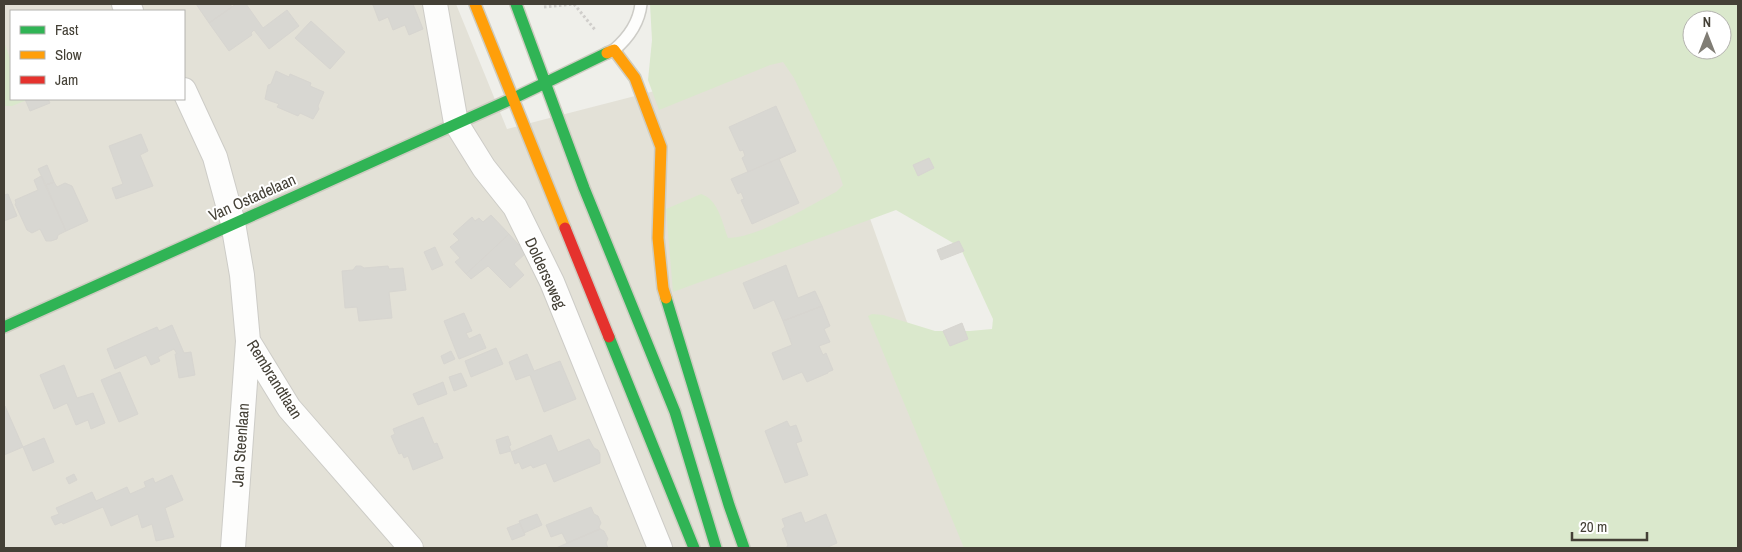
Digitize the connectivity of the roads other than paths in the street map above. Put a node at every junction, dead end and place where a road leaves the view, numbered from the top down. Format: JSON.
{"nodes":[{"id":1,"x":435,"y":4,"type":"edge"},
{"id":2,"x":475,"y":4,"type":"edge"},
{"id":3,"x":516,"y":4,"type":"edge"},
{"id":4,"x":641,"y":4,"type":"edge"},
{"id":5,"x":614,"y":50,"type":"junction"},
{"id":6,"x":545,"y":83,"type":"junction"},
{"id":7,"x":185,"y":92,"type":"edge"},
{"id":8,"x":514,"y":98,"type":"junction"},
{"id":9,"x":456,"y":123,"type":"junction"},
{"id":10,"x":233,"y":223,"type":"junction"},
{"id":11,"x":4,"y":327,"type":"edge"},
{"id":12,"x":248,"y":341,"type":"junction"},
{"id":13,"x":233,"y":548,"type":"edge"},
{"id":14,"x":411,"y":548,"type":"edge"},
{"id":15,"x":660,"y":548,"type":"edge"},
{"id":16,"x":694,"y":548,"type":"edge"},
{"id":17,"x":716,"y":548,"type":"edge"},
{"id":18,"x":744,"y":548,"type":"edge"}],
"edges":[{"from":1,"to":9,"type":"street","name":"Dolderseweg"},
{"from":2,"to":8,"type":"street","name":"Dolderseweg"},
{"from":3,"to":6,"type":"street"},
{"from":4,"to":5,"type":"lane"},
{"from":5,"to":6,"type":"street"},
{"from":5,"to":18,"type":"street"},
{"from":6,"to":8,"type":"street"},
{"from":6,"to":17,"type":"street"},
{"from":7,"to":10,"type":"street","name":"Rembrandtlaan"},
{"from":8,"to":9,"type":"street","name":"Van Ostadelaan"},
{"from":8,"to":16,"type":"street","name":"Dolderseweg"},
{"from":9,"to":10,"type":"street","name":"Van Ostadelaan"},
{"from":9,"to":15,"type":"street","name":"Dolderseweg"},
{"from":10,"to":11,"type":"street","name":"Van Ostadelaan"},
{"from":10,"to":12,"type":"street","name":"Rembrandtlaan"},
{"from":12,"to":13,"type":"street","name":"Jan Steenlaan"},
{"from":12,"to":14,"type":"street","name":"Rembrandtlaan"}]}
